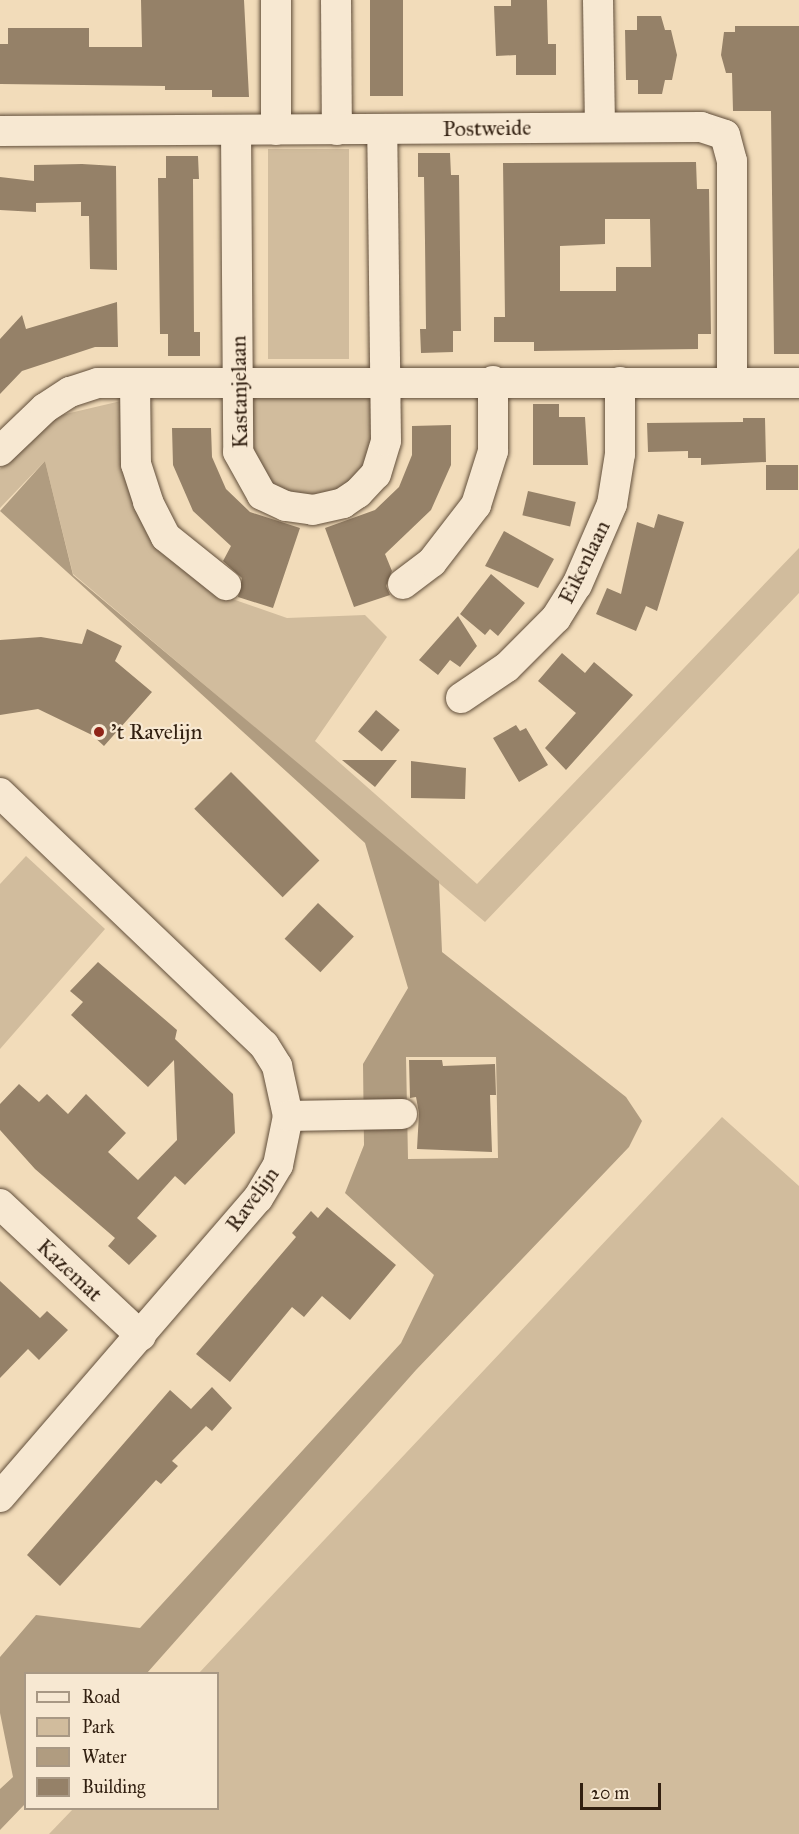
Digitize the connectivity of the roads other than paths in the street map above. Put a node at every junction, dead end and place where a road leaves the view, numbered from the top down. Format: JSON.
{"nodes":[{"id":1,"x":276,"y":0,"type":"edge"},
{"id":2,"x":336,"y":0,"type":"edge"},
{"id":3,"x":598,"y":0,"type":"edge"},
{"id":4,"x":600,"y":127,"type":"junction"},
{"id":5,"x":382,"y":129,"type":"junction"},
{"id":6,"x":236,"y":130,"type":"junction"},
{"id":7,"x":276,"y":130,"type":"junction"},
{"id":8,"x":337,"y":130,"type":"junction"},
{"id":9,"x":0,"y":131,"type":"edge"},
{"id":10,"x":386,"y":381,"type":"junction"},
{"id":11,"x":493,"y":381,"type":"junction"},
{"id":12,"x":238,"y":382,"type":"junction"},
{"id":13,"x":620,"y":382,"type":"junction"},
{"id":14,"x":732,"y":382,"type":"junction"},
{"id":15,"x":135,"y":383,"type":"junction"},
{"id":16,"x":799,"y":383,"type":"edge"},
{"id":17,"x":0,"y":451,"type":"edge"},
{"id":18,"x":403,"y":584,"type":"dead end"},
{"id":19,"x":226,"y":585,"type":"dead end"},
{"id":20,"x":462,"y":698,"type":"dead end"},
{"id":21,"x":0,"y":793,"type":"edge"},
{"id":22,"x":402,"y":1114,"type":"dead end"},
{"id":23,"x":288,"y":1116,"type":"junction"},
{"id":24,"x":0,"y":1204,"type":"edge"},
{"id":25,"x":141,"y":1336,"type":"junction"},
{"id":26,"x":0,"y":1497,"type":"edge"}],
"edges":[{"from":1,"to":7,"type":"street"},
{"from":2,"to":8,"type":"street"},
{"from":3,"to":4,"type":"street"},
{"from":4,"to":5,"type":"street","name":"Postweide"},
{"from":4,"to":14,"type":"street","name":"Postweide"},
{"from":5,"to":8,"type":"street","name":"Postweide"},
{"from":5,"to":10,"type":"street","name":"Kastanjelaan"},
{"from":6,"to":7,"type":"street","name":"Postweide"},
{"from":6,"to":9,"type":"street","name":"Postweide"},
{"from":6,"to":12,"type":"street","name":"Kastanjelaan"},
{"from":7,"to":8,"type":"street","name":"Postweide"},
{"from":10,"to":11,"type":"street"},
{"from":10,"to":12,"type":"street"},
{"from":10,"to":12,"type":"street","name":"Kastanjelaan"},
{"from":11,"to":13,"type":"street"},
{"from":11,"to":18,"type":"street"},
{"from":12,"to":15,"type":"street"},
{"from":13,"to":14,"type":"street"},
{"from":13,"to":20,"type":"street","name":"Eikenlaan"},
{"from":14,"to":16,"type":"street"},
{"from":15,"to":17,"type":"street"},
{"from":15,"to":19,"type":"street"},
{"from":21,"to":23,"type":"street","name":"Ravelijn"},
{"from":22,"to":23,"type":"street"},
{"from":23,"to":25,"type":"street","name":"Ravelijn"},
{"from":24,"to":25,"type":"street","name":"Kazemat"},
{"from":25,"to":26,"type":"street","name":"Ravelijn"}]}
